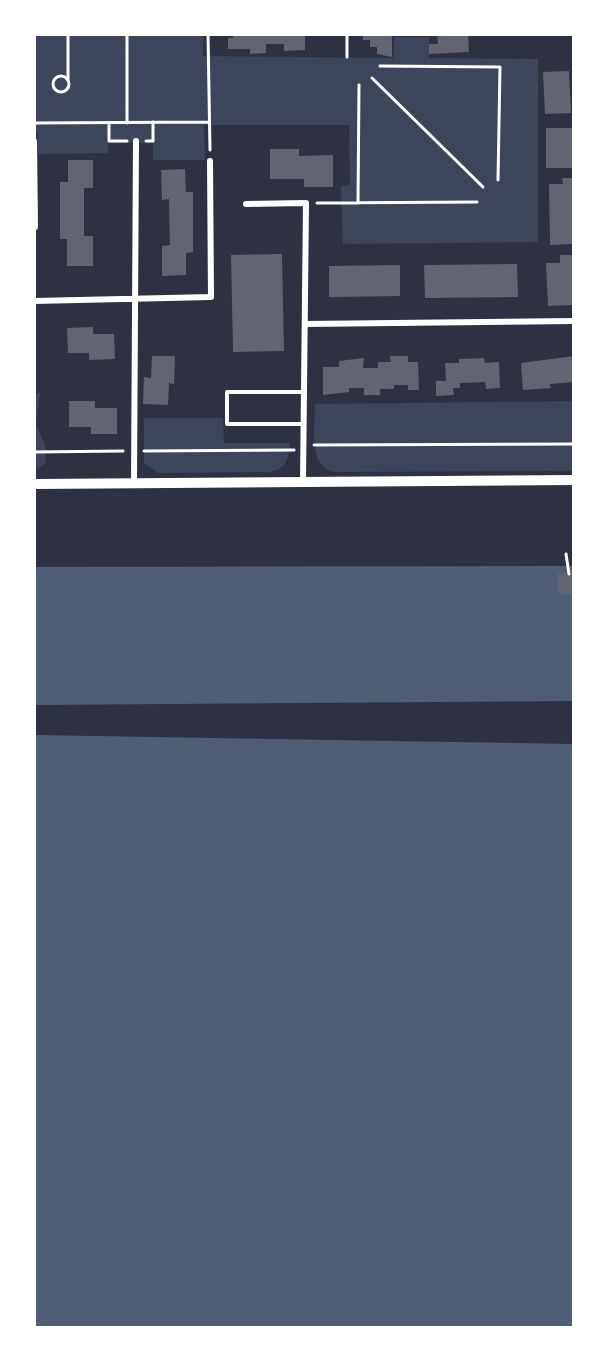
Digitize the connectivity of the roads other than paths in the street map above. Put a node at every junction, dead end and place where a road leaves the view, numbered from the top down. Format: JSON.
{"nodes":[{"id":1,"x":34,"y":141,"type":"edge"},
{"id":2,"x":136,"y":141,"type":"dead end"},
{"id":3,"x":210,"y":160,"type":"road end"},
{"id":4,"x":246,"y":204,"type":"dead end"},
{"id":5,"x":34,"y":227,"type":"edge"},
{"id":6,"x":137,"y":299,"type":"junction"},
{"id":7,"x":34,"y":301,"type":"edge"},
{"id":8,"x":573,"y":321,"type":"edge"},
{"id":9,"x":305,"y":324,"type":"junction"},
{"id":10,"x":304,"y":393,"type":"junction"},
{"id":11,"x":304,"y":424,"type":"junction"},
{"id":12,"x":573,"y":480,"type":"edge"},
{"id":13,"x":303,"y":482,"type":"junction"},
{"id":14,"x":134,"y":483,"type":"junction"},
{"id":15,"x":34,"y":484,"type":"edge"}],
"edges":[{"from":1,"to":5,"type":"street"},
{"from":2,"to":6,"type":"street"},
{"from":3,"to":6,"type":"street"},
{"from":4,"to":9,"type":"street"},
{"from":6,"to":7,"type":"street"},
{"from":6,"to":14,"type":"street"},
{"from":8,"to":9,"type":"street"},
{"from":9,"to":10,"type":"street"},
{"from":10,"to":11,"type":"street"},
{"from":10,"to":11,"type":"lane"},
{"from":11,"to":13,"type":"street"},
{"from":12,"to":13,"type":"street"},
{"from":13,"to":14,"type":"street"},
{"from":14,"to":15,"type":"street"}]}
